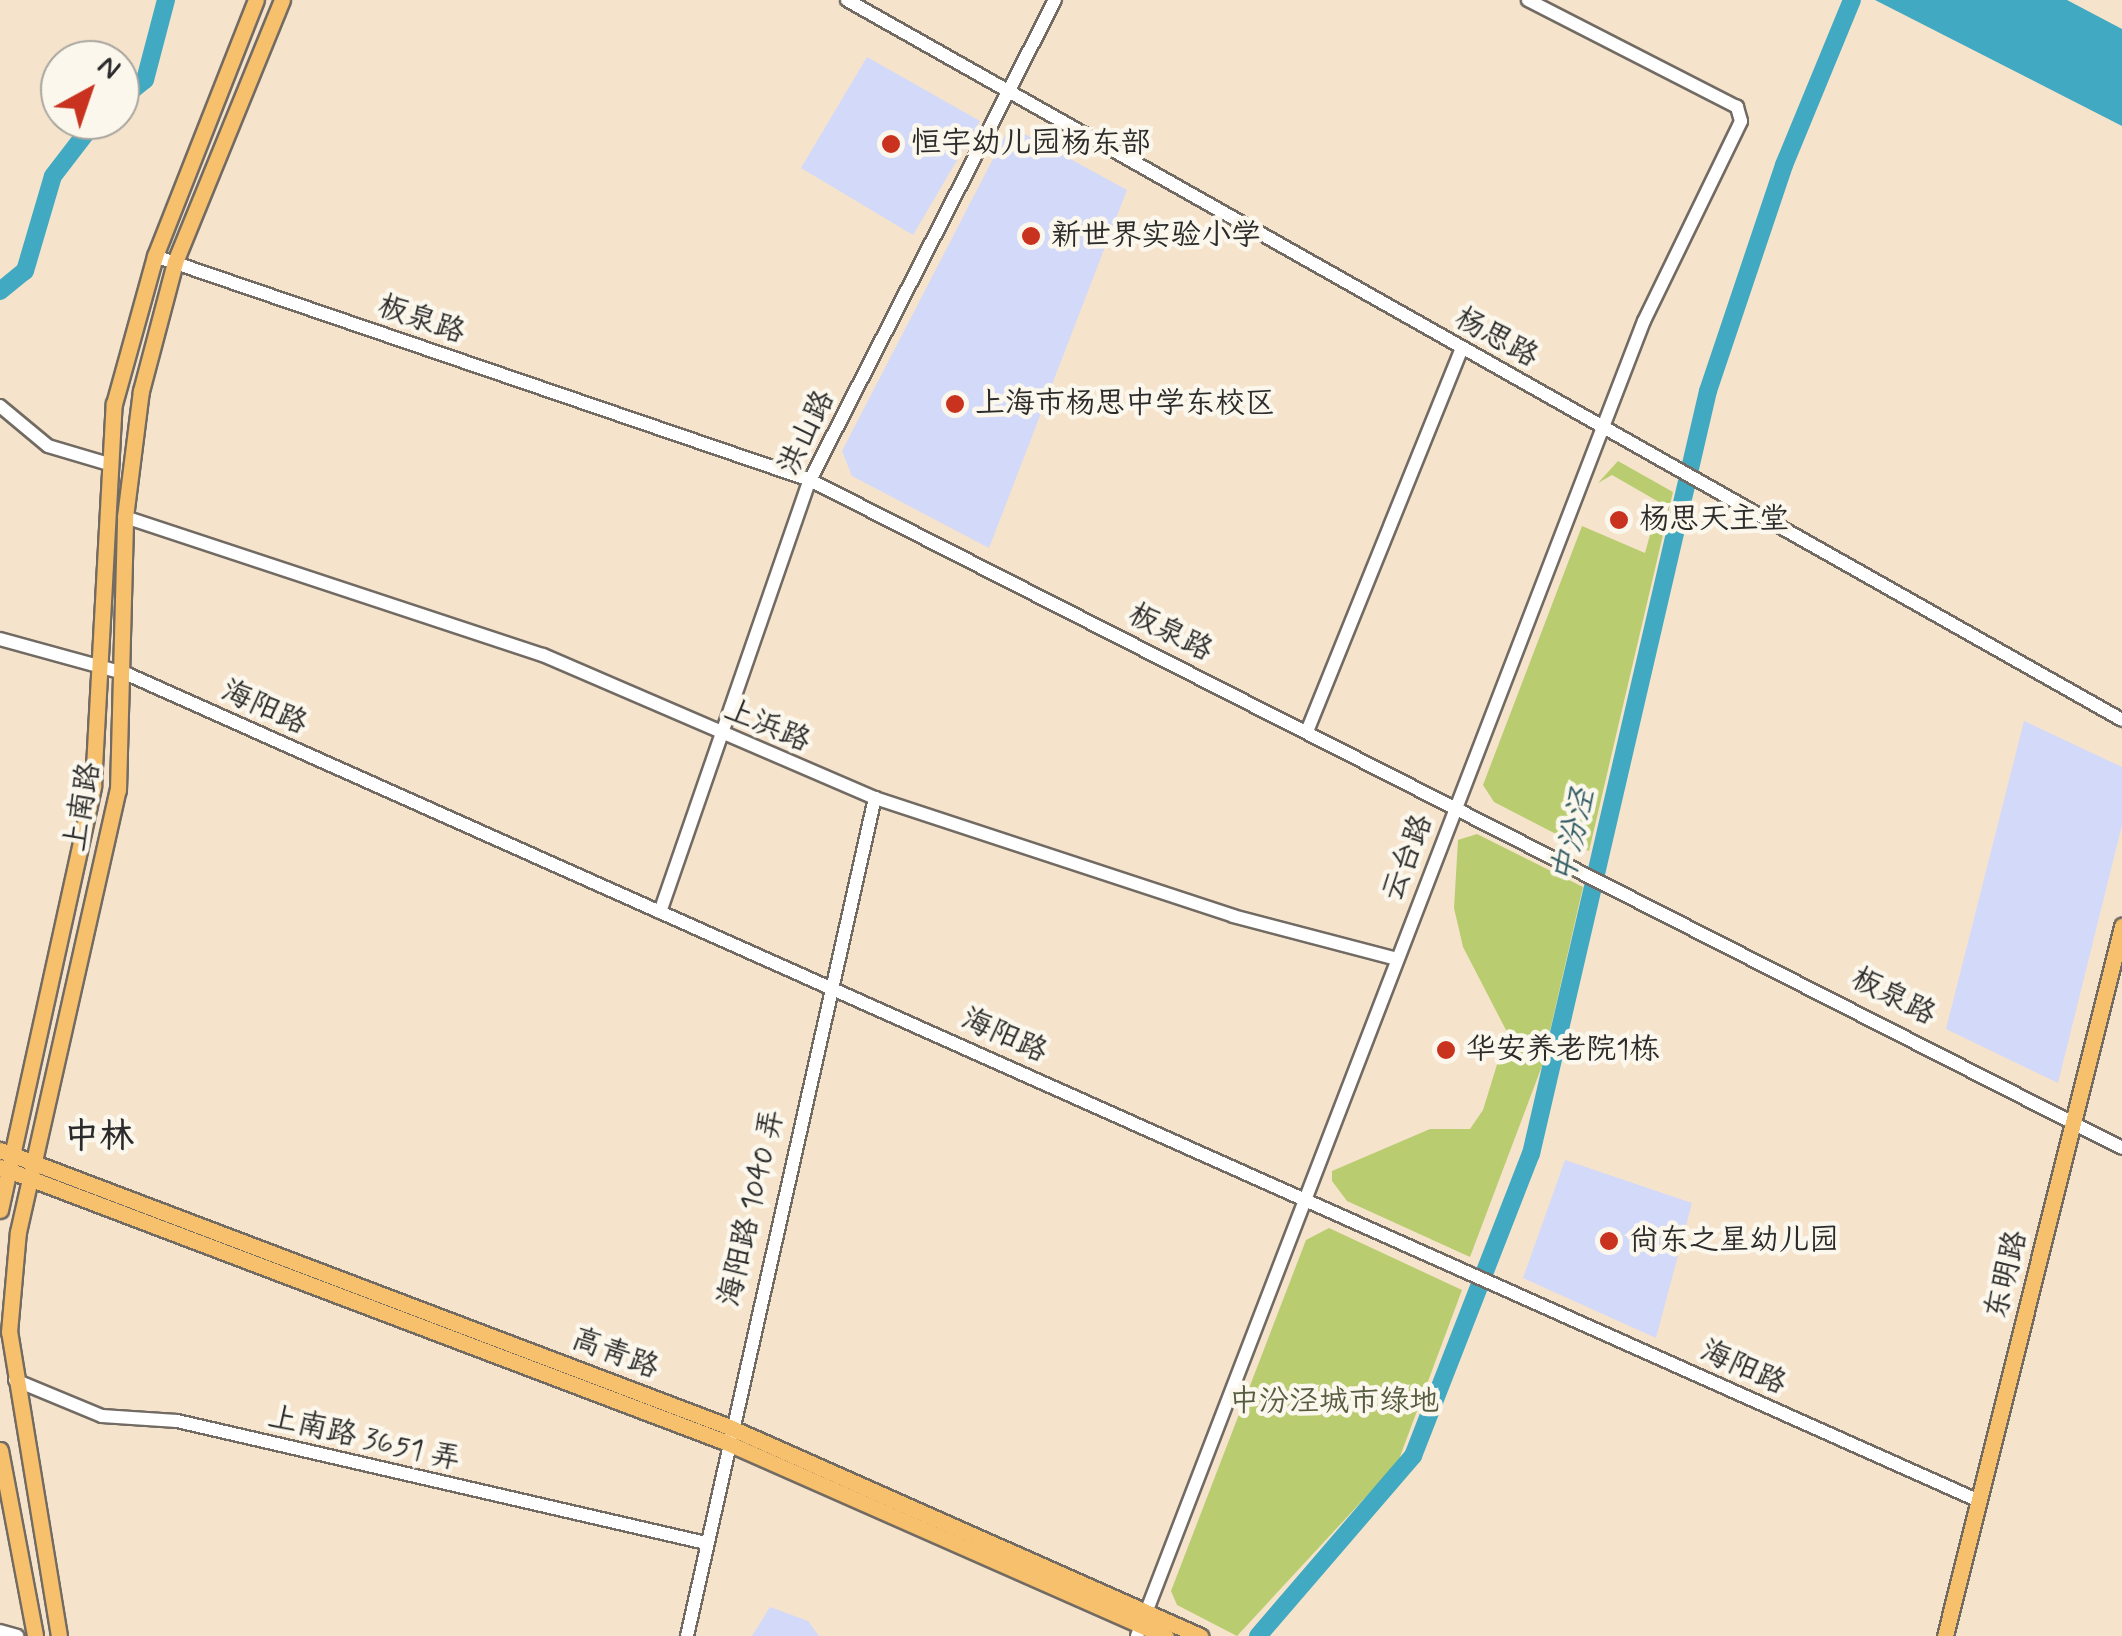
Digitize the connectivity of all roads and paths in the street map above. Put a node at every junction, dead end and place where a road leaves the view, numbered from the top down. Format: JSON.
{"nodes":[{"id":1,"x":256,"y":0,"type":"edge"},
{"id":2,"x":282,"y":0,"type":"edge"},
{"id":3,"x":847,"y":0,"type":"edge"},
{"id":4,"x":1055,"y":0,"type":"edge"},
{"id":5,"x":1528,"y":0,"type":"edge"},
{"id":6,"x":1007,"y":91,"type":"junction"},
{"id":7,"x":155,"y":256,"type":"junction"},
{"id":8,"x":176,"y":262,"type":"junction"},
{"id":9,"x":1462,"y":348,"type":"junction"},
{"id":10,"x":0,"y":406,"type":"edge"},
{"id":11,"x":1603,"y":427,"type":"junction"},
{"id":12,"x":105,"y":463,"type":"junction"},
{"id":13,"x":810,"y":480,"type":"junction"},
{"id":14,"x":125,"y":517,"type":"junction"},
{"id":15,"x":0,"y":639,"type":"edge"},
{"id":16,"x":102,"y":666,"type":"junction"},
{"id":17,"x":127,"y":674,"type":"junction"},
{"id":18,"x":2122,"y":720,"type":"edge"},
{"id":19,"x":1308,"y":730,"type":"junction"},
{"id":20,"x":716,"y":733,"type":"junction"},
{"id":21,"x":875,"y":798,"type":"junction"},
{"id":22,"x":1456,"y":804,"type":"junction"},
{"id":23,"x":660,"y":912,"type":"junction"},
{"id":24,"x":2122,"y":926,"type":"edge"},
{"id":25,"x":1397,"y":958,"type":"junction"},
{"id":26,"x":830,"y":986,"type":"junction"},
{"id":27,"x":2074,"y":1117,"type":"junction"},
{"id":28,"x":2122,"y":1148,"type":"edge"},
{"id":29,"x":5,"y":1160,"type":"edge"},
{"id":30,"x":31,"y":1170,"type":"junction"},
{"id":31,"x":1302,"y":1199,"type":"junction"},
{"id":32,"x":0,"y":1210,"type":"edge"},
{"id":33,"x":15,"y":1380,"type":"junction"},
{"id":34,"x":725,"y":1434,"type":"junction"},
{"id":35,"x":0,"y":1450,"type":"edge"},
{"id":36,"x":1979,"y":1502,"type":"junction"},
{"id":37,"x":706,"y":1544,"type":"junction"},
{"id":38,"x":1141,"y":1624,"type":"edge"},
{"id":39,"x":0,"y":1632,"type":"edge"},
{"id":40,"x":16,"y":1636,"type":"edge"},
{"id":41,"x":34,"y":1636,"type":"edge"},
{"id":42,"x":59,"y":1636,"type":"edge"},
{"id":43,"x":686,"y":1636,"type":"edge"},
{"id":44,"x":1166,"y":1636,"type":"edge"},
{"id":45,"x":1200,"y":1636,"type":"edge"},
{"id":46,"x":1946,"y":1636,"type":"edge"}],
"edges":[{"from":1,"to":7,"type":"main road","name":"上南路"},
{"from":2,"to":8,"type":"main road","name":"上南路"},
{"from":3,"to":6,"type":"street","name":"杨思路"},
{"from":4,"to":6,"type":"street","name":"洪山路"},
{"from":5,"to":11,"type":"street","name":"云台路"},
{"from":6,"to":9,"type":"street","name":"杨思路"},
{"from":6,"to":13,"type":"street","name":"洪山路"},
{"from":7,"to":8,"type":"street","name":"板泉路"},
{"from":7,"to":12,"type":"main road","name":"上南路"},
{"from":8,"to":13,"type":"street","name":"板泉路"},
{"from":8,"to":14,"type":"main road","name":"上南路"},
{"from":9,"to":11,"type":"street","name":"杨思路"},
{"from":9,"to":19,"type":"street"},
{"from":10,"to":12,"type":"street"},
{"from":11,"to":18,"type":"street","name":"杨思路"},
{"from":11,"to":22,"type":"street","name":"云台路"},
{"from":12,"to":16,"type":"main road","name":"上南路"},
{"from":13,"to":19,"type":"street","name":"板泉路"},
{"from":13,"to":20,"type":"street","name":"洪山路"},
{"from":14,"to":17,"type":"main road","name":"上南路"},
{"from":14,"to":20,"type":"street","name":"上浜路"},
{"from":15,"to":16,"type":"street","name":"海阳路"},
{"from":16,"to":17,"type":"street","name":"海阳路"},
{"from":16,"to":29,"type":"main road","name":"上南路"},
{"from":17,"to":23,"type":"street","name":"海阳路"},
{"from":17,"to":30,"type":"main road","name":"上南路"},
{"from":19,"to":22,"type":"street","name":"板泉路"},
{"from":20,"to":21,"type":"street","name":"上浜路"},
{"from":20,"to":23,"type":"street","name":"洪山路"},
{"from":21,"to":25,"type":"street","name":"上浜路"},
{"from":21,"to":26,"type":"street","name":"海阳路 1040 弄"},
{"from":22,"to":25,"type":"street","name":"云台路"},
{"from":22,"to":27,"type":"street","name":"板泉路"},
{"from":23,"to":26,"type":"street","name":"海阳路"},
{"from":24,"to":27,"type":"main road","name":"东明路"},
{"from":25,"to":31,"type":"street","name":"云台路"},
{"from":26,"to":31,"type":"street","name":"海阳路"},
{"from":26,"to":34,"type":"street","name":"海阳路 1040 弄"},
{"from":27,"to":28,"type":"street","name":"板泉路"},
{"from":27,"to":36,"type":"main road","name":"东明路"},
{"from":29,"to":30,"type":"main road","name":"高青路"},
{"from":29,"to":32,"type":"main road","name":"上南路"},
{"from":30,"to":33,"type":"main road","name":"上南路"},
{"from":30,"to":34,"type":"main road","name":"高青路"},
{"from":31,"to":36,"type":"street","name":"海阳路"},
{"from":31,"to":38,"type":"street","name":"云台路"},
{"from":33,"to":37,"type":"street","name":"上南路 3651 弄"},
{"from":33,"to":42,"type":"main road","name":"上南路"},
{"from":34,"to":37,"type":"street"},
{"from":34,"to":38,"type":"main road","name":"高青路"},
{"from":35,"to":41,"type":"main road"},
{"from":36,"to":46,"type":"main road","name":"东明路"},
{"from":37,"to":43,"type":"street"},
{"from":38,"to":44,"type":"main road","name":"高青路"},
{"from":38,"to":45,"type":"main road","name":"高青路"},
{"from":39,"to":40,"type":"street"}]}
